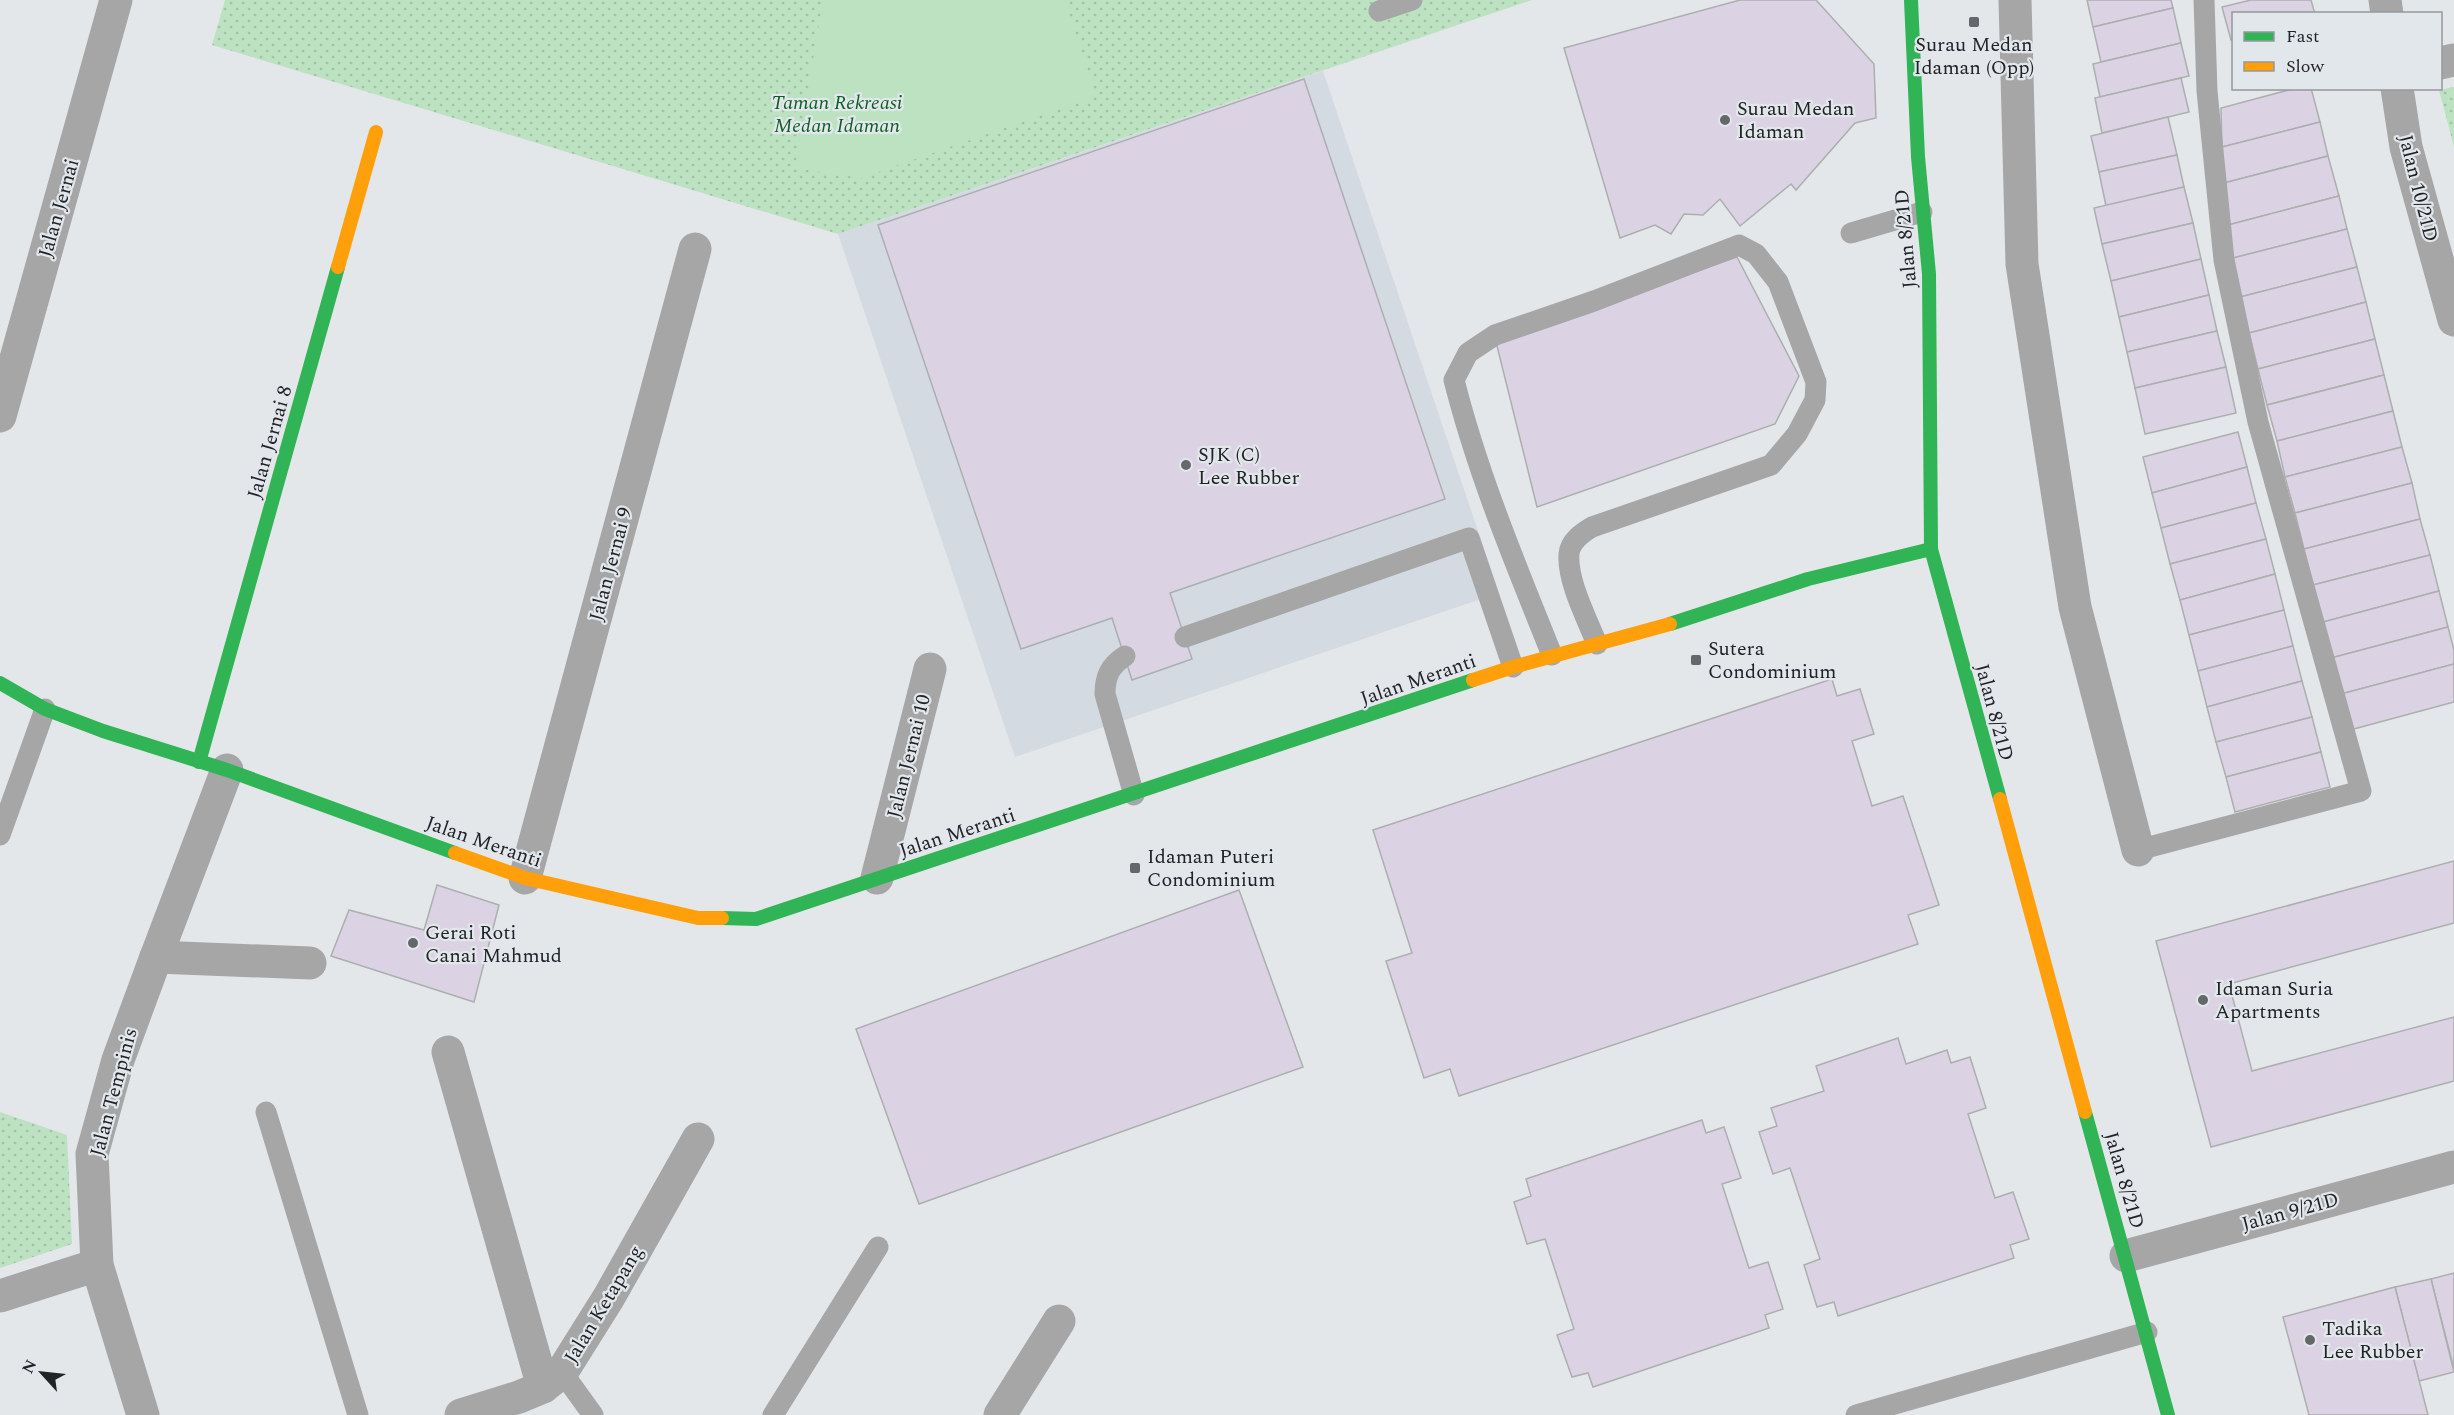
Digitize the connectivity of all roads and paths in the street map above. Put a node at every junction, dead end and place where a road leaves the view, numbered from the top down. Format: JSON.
{"nodes":[{"id":1,"x":116,"y":0,"type":"edge"},
{"id":2,"x":1412,"y":0,"type":"edge"},
{"id":3,"x":1911,"y":0,"type":"edge"},
{"id":4,"x":2015,"y":0,"type":"edge"},
{"id":5,"x":2204,"y":0,"type":"edge"},
{"id":6,"x":1379,"y":11,"type":"dead end"},
{"id":7,"x":2397,"y":90,"type":"edge"},
{"id":8,"x":376,"y":132,"type":"dead end"},
{"id":9,"x":1922,"y":212,"type":"junction"},
{"id":10,"x":1851,"y":233,"type":"dead end"},
{"id":11,"x":695,"y":249,"type":"dead end"},
{"id":12,"x":2454,"y":320,"type":"edge"},
{"id":13,"x":0,"y":416,"type":"edge"},
{"id":14,"x":1931,"y":549,"type":"junction"},
{"id":15,"x":1185,"y":637,"type":"dead end"},
{"id":16,"x":1597,"y":644,"type":"junction"},
{"id":17,"x":1125,"y":656,"type":"dead end"},
{"id":18,"x":1552,"y":656,"type":"junction"},
{"id":19,"x":1513,"y":667,"type":"junction"},
{"id":20,"x":930,"y":669,"type":"dead end"},
{"id":21,"x":0,"y":683,"type":"edge"},
{"id":22,"x":45,"y":709,"type":"junction"},
{"id":23,"x":213,"y":766,"type":"junction"},
{"id":24,"x":1134,"y":795,"type":"junction"},
{"id":25,"x":0,"y":835,"type":"edge"},
{"id":26,"x":2138,"y":850,"type":"joint"},
{"id":27,"x":525,"y":878,"type":"junction"},
{"id":28,"x":877,"y":878,"type":"junction"},
{"id":29,"x":156,"y":957,"type":"junction"},
{"id":30,"x":310,"y":963,"type":"dead end"},
{"id":31,"x":448,"y":1052,"type":"dead end"},
{"id":32,"x":266,"y":1112,"type":"dead end"},
{"id":33,"x":698,"y":1139,"type":"dead end"},
{"id":34,"x":2454,"y":1167,"type":"edge"},
{"id":35,"x":878,"y":1247,"type":"dead end"},
{"id":36,"x":2126,"y":1256,"type":"junction"},
{"id":37,"x":98,"y":1265,"type":"junction"},
{"id":38,"x":0,"y":1296,"type":"edge"},
{"id":39,"x":1059,"y":1321,"type":"dead end"},
{"id":40,"x":2147,"y":1332,"type":"junction"},
{"id":41,"x":553,"y":1379,"type":"junction"},
{"id":42,"x":143,"y":1415,"type":"edge"},
{"id":43,"x":358,"y":1415,"type":"edge"},
{"id":44,"x":461,"y":1415,"type":"edge"},
{"id":45,"x":593,"y":1415,"type":"edge"},
{"id":46,"x":773,"y":1415,"type":"edge"},
{"id":47,"x":1000,"y":1415,"type":"edge"},
{"id":48,"x":1856,"y":1415,"type":"edge"},
{"id":49,"x":2168,"y":1415,"type":"edge"}],
"edges":[{"from":1,"to":13,"type":"street","name":"Jalan Jernai"},
{"from":2,"to":6,"type":"lane"},
{"from":3,"to":9,"type":"street","name":"Jalan 8/21D"},
{"from":4,"to":26,"type":"street"},
{"from":5,"to":26,"type":"lane"},
{"from":7,"to":12,"type":"street","name":"Jalan 10/21D"},
{"from":8,"to":23,"type":"street","name":"Jalan Jernai 8"},
{"from":9,"to":10,"type":"lane"},
{"from":9,"to":14,"type":"street","name":"Jalan 8/21D"},
{"from":11,"to":27,"type":"street","name":"Jalan Jernai 9"},
{"from":14,"to":16,"type":"street","name":"Jalan Meranti"},
{"from":14,"to":36,"type":"street","name":"Jalan 8/21D"},
{"from":15,"to":19,"type":"lane"},
{"from":16,"to":18,"type":"street","name":"Jalan Meranti"},
{"from":16,"to":18,"type":"lane"},
{"from":17,"to":24,"type":"lane"},
{"from":18,"to":19,"type":"street","name":"Jalan Meranti"},
{"from":19,"to":24,"type":"street","name":"Jalan Meranti"},
{"from":20,"to":28,"type":"street","name":"Jalan Jernai 10"},
{"from":21,"to":22,"type":"street","name":"Jalan Meranti"},
{"from":22,"to":23,"type":"street","name":"Jalan Meranti"},
{"from":22,"to":25,"type":"lane"},
{"from":23,"to":27,"type":"street","name":"Jalan Meranti"},
{"from":23,"to":29,"type":"street","name":"Jalan Tempinis"},
{"from":24,"to":28,"type":"street","name":"Jalan Meranti"},
{"from":27,"to":28,"type":"street","name":"Jalan Meranti"},
{"from":29,"to":30,"type":"street"},
{"from":29,"to":37,"type":"street","name":"Jalan Tempinis"},
{"from":31,"to":41,"type":"street"},
{"from":32,"to":43,"type":"lane"},
{"from":33,"to":41,"type":"street","name":"Jalan Ketapang"},
{"from":34,"to":36,"type":"street","name":"Jalan 9/21D"},
{"from":35,"to":46,"type":"lane"},
{"from":36,"to":40,"type":"street","name":"Jalan 8/21D"},
{"from":37,"to":38,"type":"street"},
{"from":37,"to":42,"type":"street","name":"Jalan Tempinis"},
{"from":39,"to":47,"type":"street"},
{"from":40,"to":48,"type":"lane"},
{"from":40,"to":49,"type":"street","name":"Jalan 8/21D"},
{"from":41,"to":44,"type":"street"},
{"from":41,"to":45,"type":"lane"}]}
